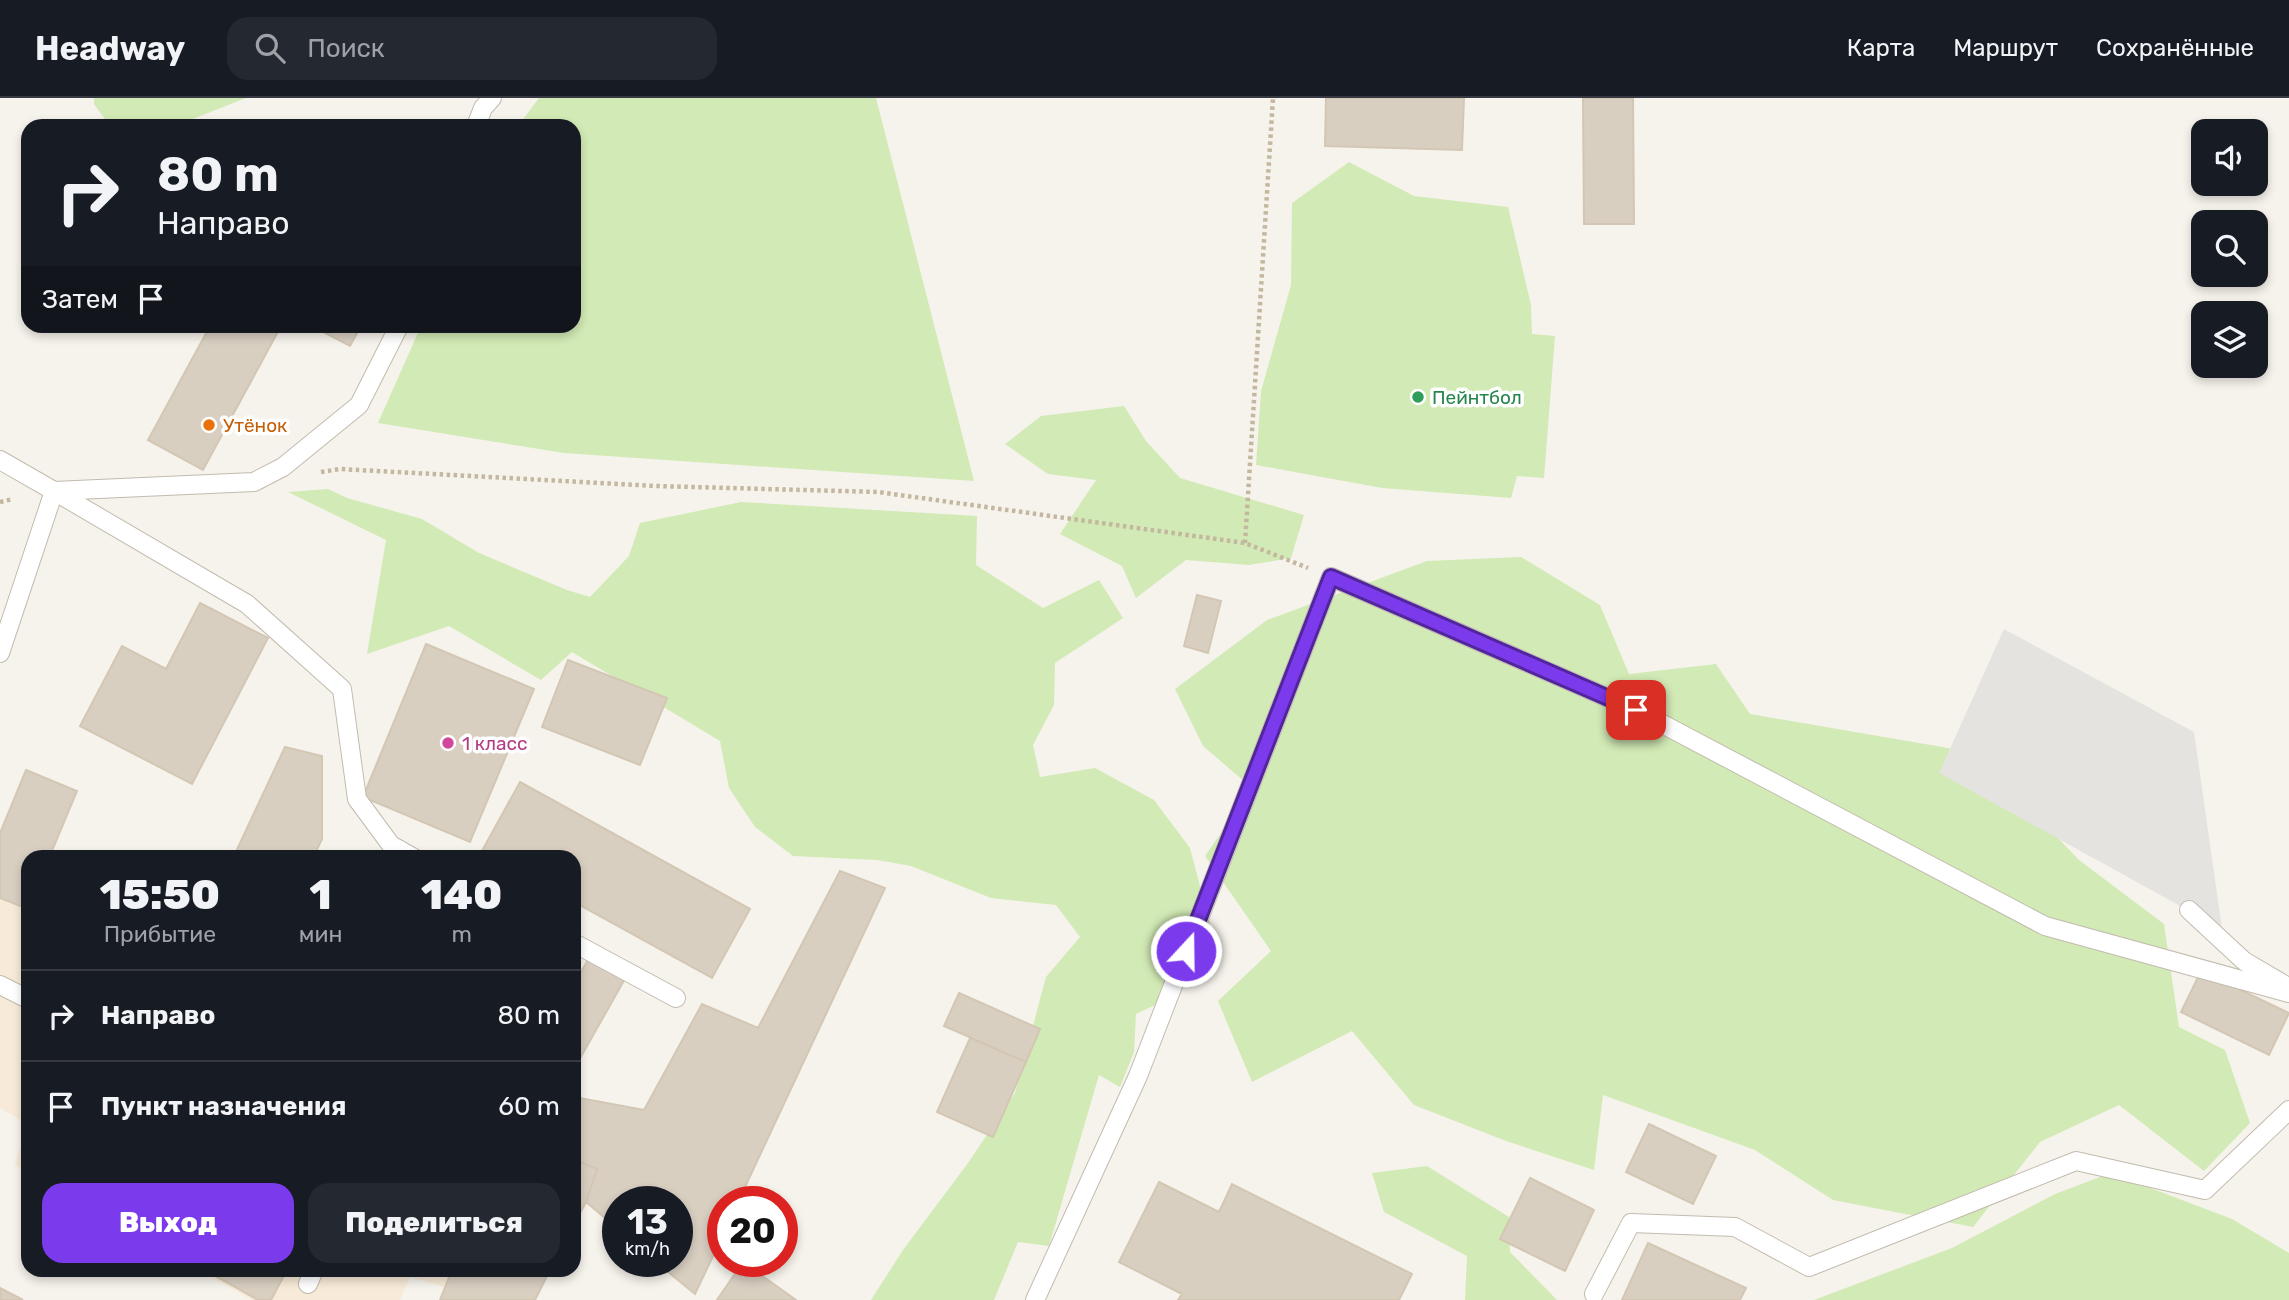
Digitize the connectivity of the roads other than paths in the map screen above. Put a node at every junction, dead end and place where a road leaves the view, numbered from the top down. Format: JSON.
{"nodes":[{"id":1,"x":492,"y":98,"type":"edge"},
{"id":2,"x":479,"y":119,"type":"edge"},
{"id":3,"x":395,"y":333,"type":"edge"},
{"id":4,"x":0,"y":460,"type":"edge"},
{"id":5,"x":54,"y":491,"type":"junction"},
{"id":6,"x":0,"y":653,"type":"edge"},
{"id":7,"x":400,"y":850,"type":"edge"},
{"id":8,"x":2189,"y":910,"type":"dead end"},
{"id":9,"x":581,"y":947,"type":"edge"},
{"id":10,"x":0,"y":985,"type":"edge"},
{"id":11,"x":2289,"y":990,"type":"edge"},
{"id":12,"x":21,"y":996,"type":"edge"},
{"id":13,"x":676,"y":998,"type":"dead end"},
{"id":14,"x":2289,"y":1110,"type":"edge"},
{"id":15,"x":1594,"y":1294,"type":"dead end"},
{"id":16,"x":1035,"y":1300,"type":"edge"}],
"edges":[{"from":1,"to":2,"type":"lane"},
{"from":3,"to":5,"type":"lane"},
{"from":4,"to":5,"type":"lane"},
{"from":5,"to":6,"type":"lane"},
{"from":5,"to":7,"type":"lane"},
{"from":8,"to":11,"type":"lane"},
{"from":9,"to":13,"type":"lane"},
{"from":10,"to":12,"type":"lane"},
{"from":11,"to":16,"type":"lane"},
{"from":14,"to":15,"type":"lane"}]}
